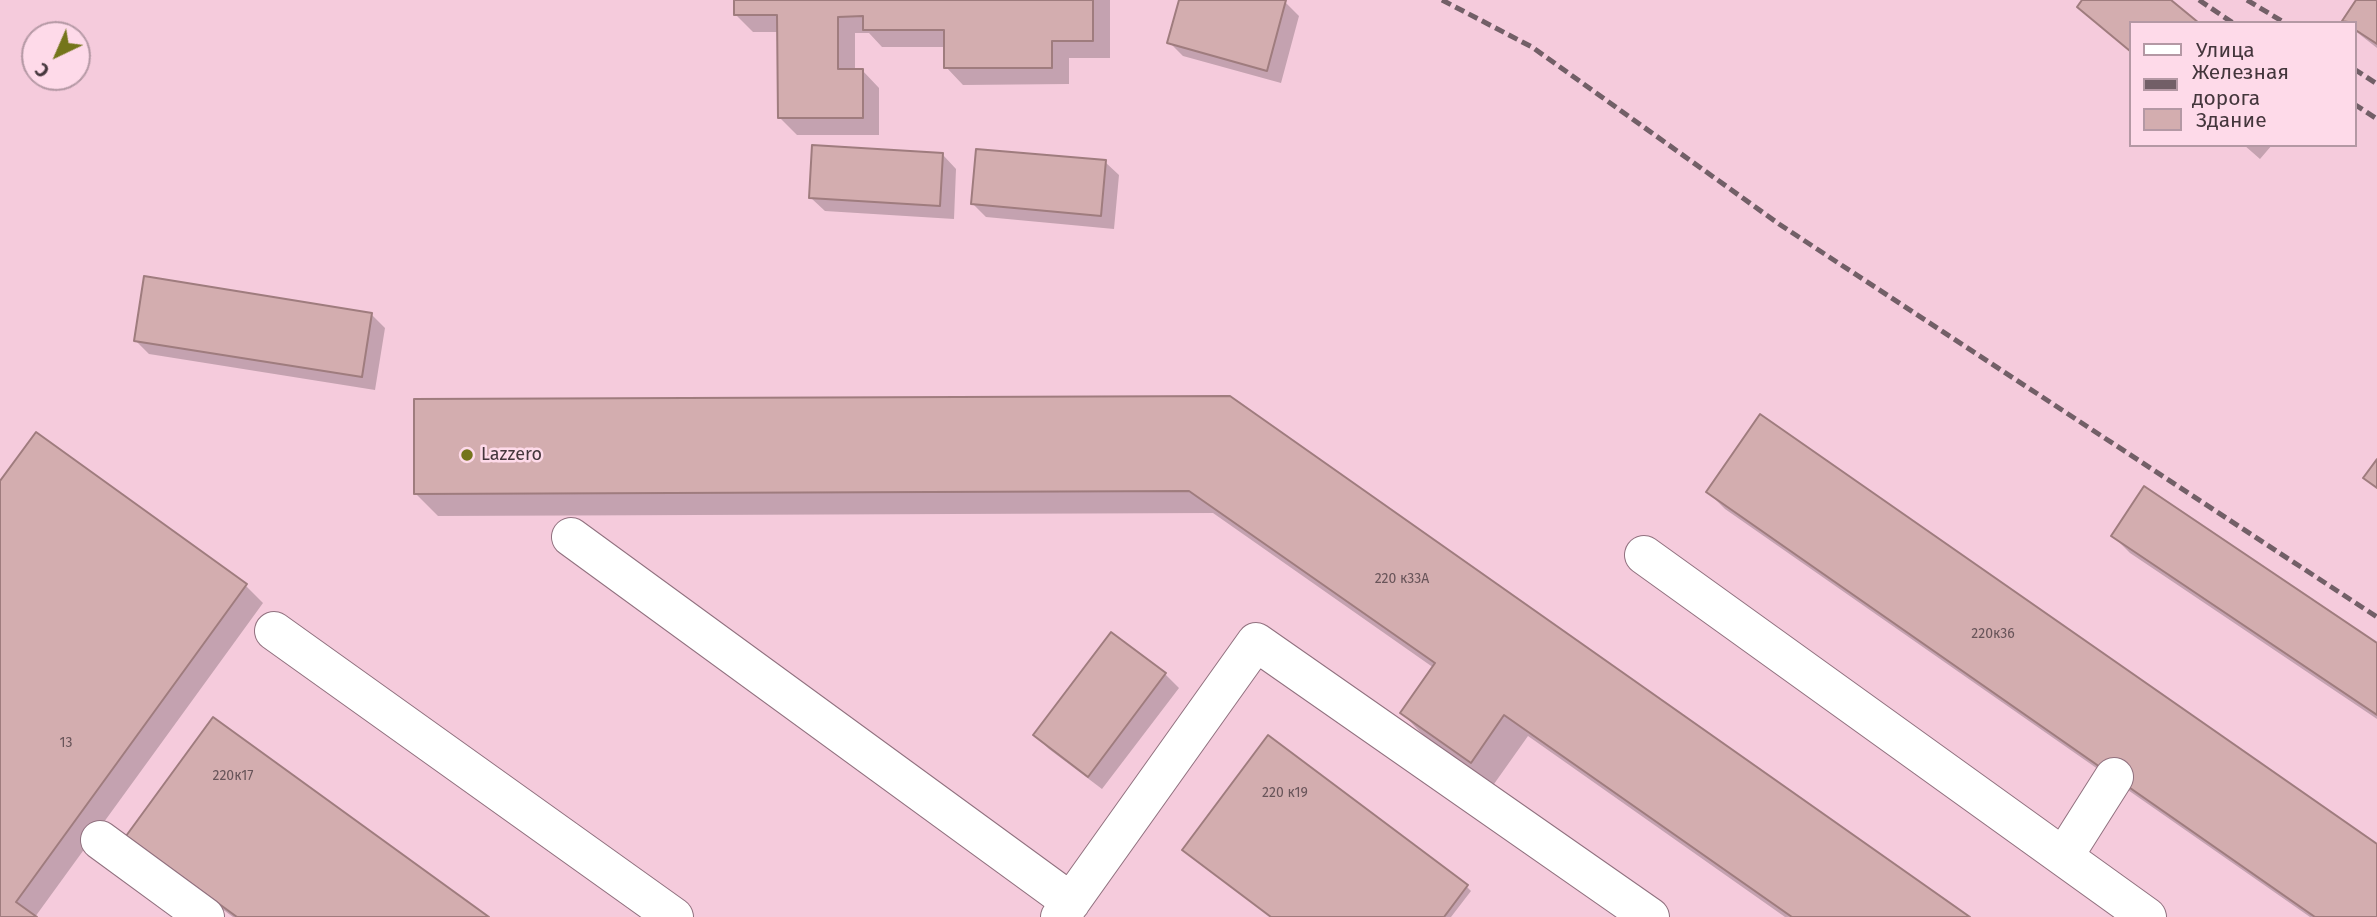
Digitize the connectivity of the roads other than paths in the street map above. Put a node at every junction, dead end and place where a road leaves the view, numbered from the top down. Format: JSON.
{"nodes":[{"id":1,"x":571,"y":537,"type":"dead end"},
{"id":2,"x":1644,"y":555,"type":"dead end"},
{"id":3,"x":274,"y":631,"type":"dead end"},
{"id":4,"x":2114,"y":777,"type":"dead end"},
{"id":5,"x":100,"y":840,"type":"dead end"},
{"id":6,"x":2064,"y":856,"type":"junction"},
{"id":7,"x":1065,"y":909,"type":"edge"},
{"id":8,"x":205,"y":917,"type":"edge"},
{"id":9,"x":674,"y":917,"type":"edge"},
{"id":10,"x":1650,"y":917,"type":"edge"},
{"id":11,"x":2147,"y":917,"type":"edge"}],
"edges":[{"from":1,"to":7,"type":"lane"},
{"from":2,"to":6,"type":"lane"},
{"from":3,"to":9,"type":"lane"},
{"from":4,"to":6,"type":"lane"},
{"from":5,"to":8,"type":"lane"},
{"from":6,"to":11,"type":"lane"},
{"from":7,"to":10,"type":"lane"}]}
